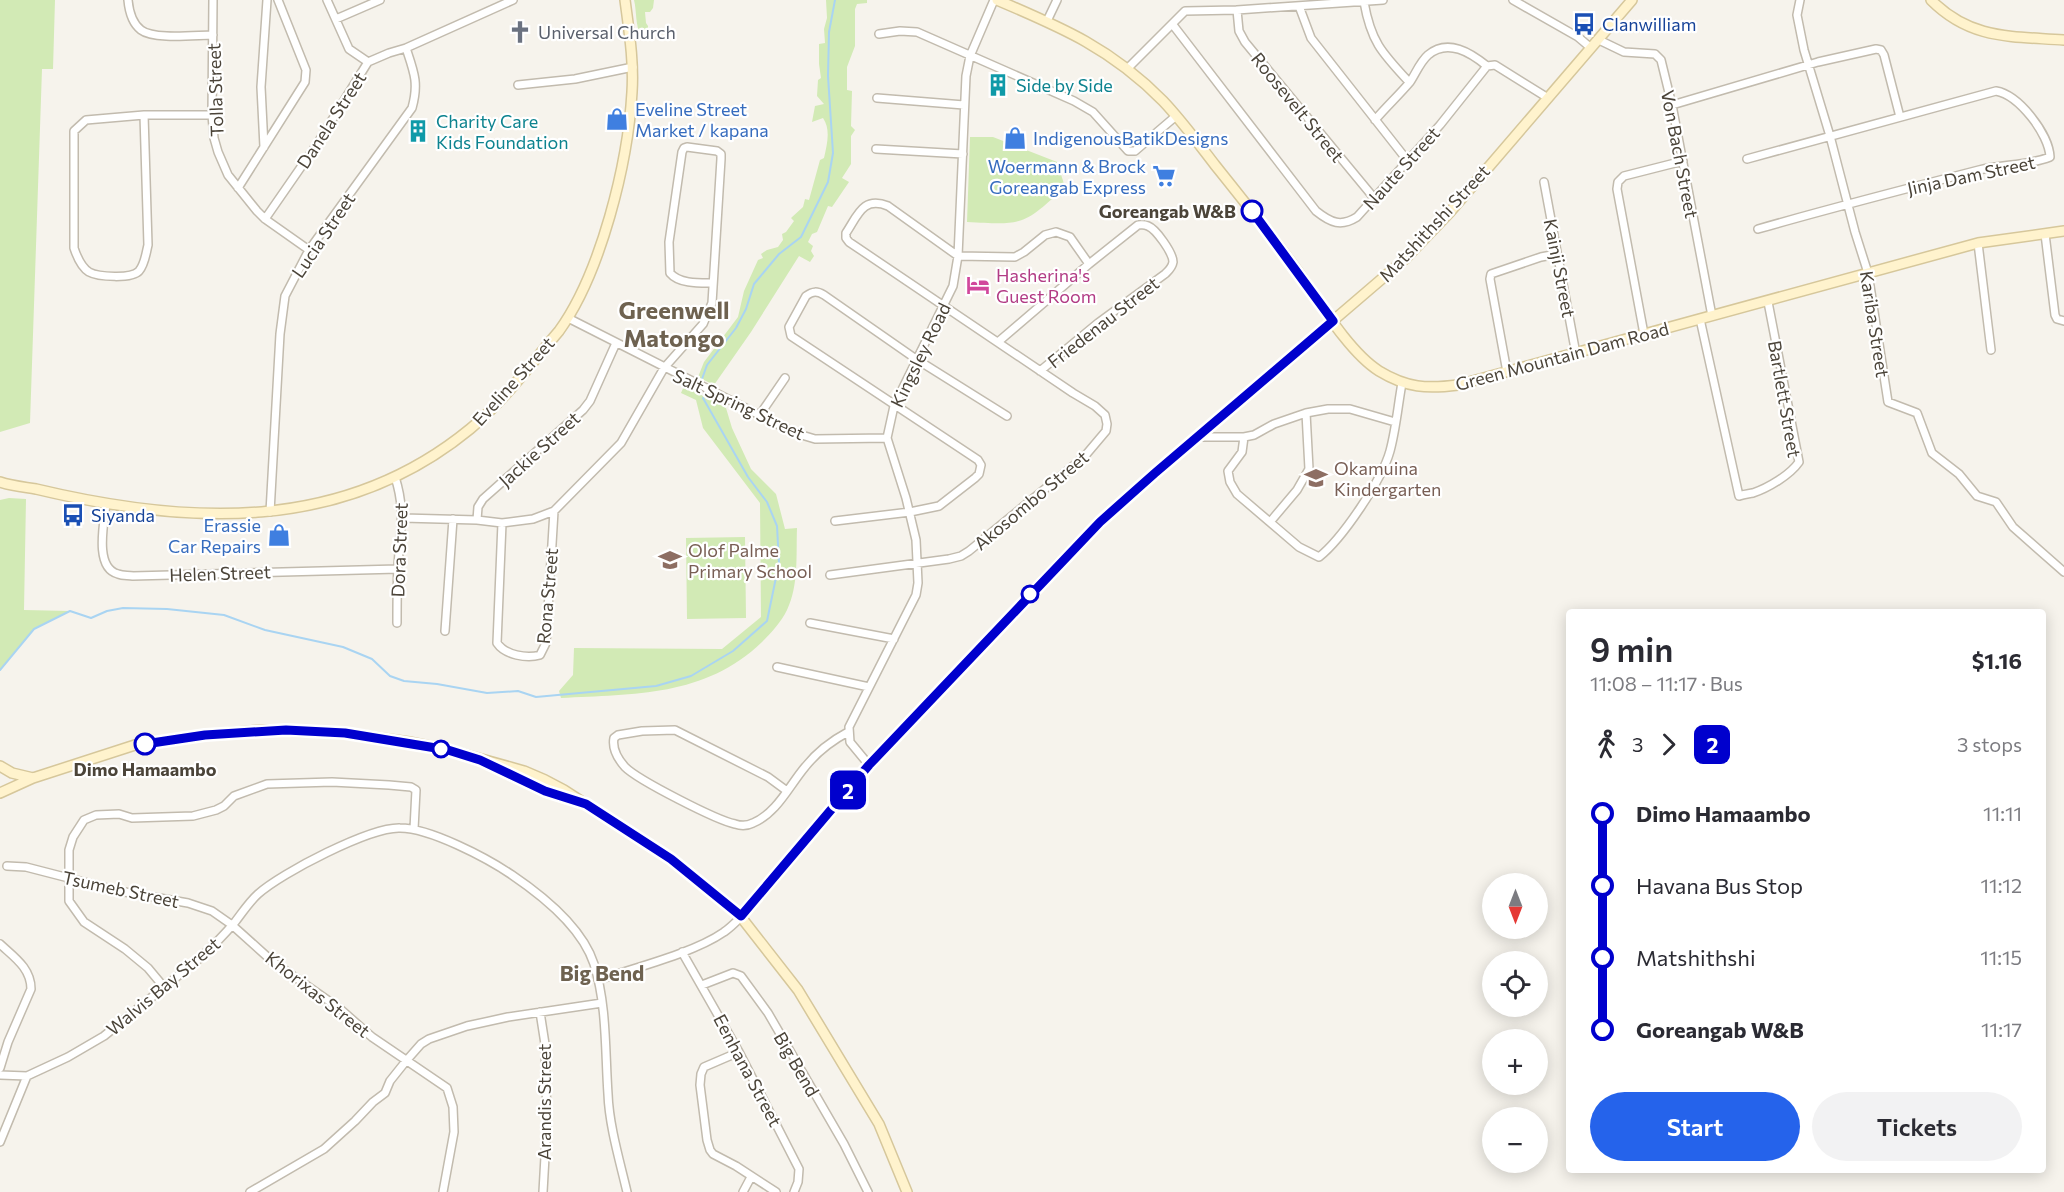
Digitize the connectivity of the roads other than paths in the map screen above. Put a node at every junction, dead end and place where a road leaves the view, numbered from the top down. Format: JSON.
{"nodes":[{"id":1,"x":128,"y":0,"type":"edge"},
{"id":2,"x":213,"y":0,"type":"edge"},
{"id":3,"x":267,"y":0,"type":"edge"},
{"id":4,"x":278,"y":0,"type":"edge"},
{"id":5,"x":327,"y":0,"type":"edge"},
{"id":6,"x":380,"y":0,"type":"edge"},
{"id":7,"x":513,"y":0,"type":"edge"},
{"id":8,"x":625,"y":0,"type":"edge"},
{"id":9,"x":996,"y":0,"type":"edge"},
{"id":10,"x":1057,"y":0,"type":"edge"},
{"id":11,"x":1383,"y":0,"type":"edge"},
{"id":12,"x":1513,"y":0,"type":"edge"},
{"id":13,"x":1632,"y":0,"type":"edge"},
{"id":14,"x":1800,"y":0,"type":"edge"},
{"id":15,"x":1931,"y":0,"type":"edge"},
{"id":16,"x":1364,"y":2,"type":"junction"},
{"id":17,"x":1299,"y":6,"type":"junction"},
{"id":18,"x":1237,"y":10,"type":"junction"},
{"id":19,"x":336,"y":19,"type":"junction"},
{"id":20,"x":1047,"y":21,"type":"junction"},
{"id":21,"x":1173,"y":25,"type":"junction"},
{"id":22,"x":879,"y":34,"type":"dead end"},
{"id":23,"x":213,"y":35,"type":"junction"},
{"id":24,"x":1599,"y":39,"type":"junction"},
{"id":25,"x":2064,"y":40,"type":"edge"},
{"id":26,"x":406,"y":48,"type":"junction"},
{"id":27,"x":1592,"y":48,"type":"junction"},
{"id":28,"x":970,"y":56,"type":"junction"},
{"id":29,"x":368,"y":62,"type":"junction"},
{"id":30,"x":1487,"y":66,"type":"junction"},
{"id":31,"x":1809,"y":66,"type":"junction"},
{"id":32,"x":633,"y":67,"type":"junction"},
{"id":33,"x":1128,"y":68,"type":"junction"},
{"id":34,"x":1409,"y":82,"type":"junction"},
{"id":35,"x":518,"y":85,"type":"dead end"},
{"id":36,"x":878,"y":98,"type":"dead end"},
{"id":37,"x":1548,"y":98,"type":"junction"},
{"id":38,"x":964,"y":105,"type":"junction"},
{"id":39,"x":1672,"y":105,"type":"junction"},
{"id":40,"x":144,"y":115,"type":"junction"},
{"id":41,"x":212,"y":115,"type":"junction"},
{"id":42,"x":1176,"y":116,"type":"junction"},
{"id":43,"x":1900,"y":117,"type":"junction"},
{"id":44,"x":1375,"y":120,"type":"junction"},
{"id":45,"x":1830,"y":136,"type":"junction"},
{"id":46,"x":264,"y":147,"type":"junction"},
{"id":47,"x":876,"y":150,"type":"dead end"},
{"id":48,"x":963,"y":154,"type":"junction"},
{"id":49,"x":1747,"y":159,"type":"dead end"},
{"id":50,"x":1407,"y":160,"type":"junction"},
{"id":51,"x":1683,"y":161,"type":"junction"},
{"id":52,"x":1544,"y":182,"type":"dead end"},
{"id":53,"x":238,"y":188,"type":"junction"},
{"id":54,"x":1374,"y":198,"type":"junction"},
{"id":55,"x":1848,"y":204,"type":"junction"},
{"id":56,"x":266,"y":219,"type":"junction"},
{"id":57,"x":1758,"y":229,"type":"dead end"},
{"id":58,"x":2064,"y":231,"type":"edge"},
{"id":59,"x":2045,"y":234,"type":"junction"},
{"id":60,"x":1978,"y":243,"type":"junction"},
{"id":61,"x":309,"y":250,"type":"junction"},
{"id":62,"x":1557,"y":254,"type":"junction"},
{"id":63,"x":958,"y":256,"type":"junction"},
{"id":64,"x":1089,"y":264,"type":"junction"},
{"id":65,"x":1868,"y":273,"type":"junction"},
{"id":66,"x":713,"y":283,"type":"junction"},
{"id":67,"x":1768,"y":302,"type":"junction"},
{"id":68,"x":944,"y":306,"type":"junction"},
{"id":69,"x":1712,"y":316,"type":"junction"},
{"id":70,"x":568,"y":318,"type":"junction"},
{"id":71,"x":1700,"y":319,"type":"junction"},
{"id":72,"x":1333,"y":321,"type":"junction"},
{"id":73,"x":2064,"y":321,"type":"edge"},
{"id":74,"x":1644,"y":334,"type":"junction"},
{"id":75,"x":998,"y":342,"type":"junction"},
{"id":76,"x":616,"y":343,"type":"junction"},
{"id":77,"x":1992,"y":350,"type":"dead end"},
{"id":78,"x":1576,"y":354,"type":"junction"},
{"id":79,"x":916,"y":359,"type":"junction"},
{"id":80,"x":664,"y":368,"type":"junction"},
{"id":81,"x":1040,"y":371,"type":"junction"},
{"id":82,"x":1507,"y":372,"type":"junction"},
{"id":83,"x":785,"y":378,"type":"dead end"},
{"id":84,"x":1402,"y":383,"type":"junction"},
{"id":85,"x":894,"y":406,"type":"junction"},
{"id":86,"x":1306,"y":413,"type":"junction"},
{"id":87,"x":759,"y":416,"type":"junction"},
{"id":88,"x":1007,"y":416,"type":"dead end"},
{"id":89,"x":1395,"y":422,"type":"junction"},
{"id":90,"x":1197,"y":436,"type":"junction"},
{"id":91,"x":1244,"y":437,"type":"junction"},
{"id":92,"x":887,"y":438,"type":"junction"},
{"id":93,"x":395,"y":477,"type":"junction"},
{"id":94,"x":1,"y":483,"type":"edge"},
{"id":95,"x":106,"y":504,"type":"junction"},
{"id":96,"x":554,"y":511,"type":"junction"},
{"id":97,"x":270,"y":512,"type":"junction"},
{"id":98,"x":910,"y":512,"type":"junction"},
{"id":99,"x":403,"y":518,"type":"junction"},
{"id":100,"x":453,"y":519,"type":"junction"},
{"id":101,"x":477,"y":520,"type":"junction"},
{"id":102,"x":835,"y":521,"type":"dead end"},
{"id":103,"x":1270,"y":522,"type":"junction"},
{"id":104,"x":502,"y":523,"type":"junction"},
{"id":105,"x":918,"y":563,"type":"junction"},
{"id":106,"x":398,"y":569,"type":"junction"},
{"id":107,"x":2064,"y":572,"type":"edge"},
{"id":108,"x":830,"y":575,"type":"dead end"},
{"id":109,"x":397,"y":623,"type":"dead end"},
{"id":110,"x":810,"y":623,"type":"dead end"},
{"id":111,"x":445,"y":631,"type":"dead end"},
{"id":112,"x":894,"y":639,"type":"junction"},
{"id":113,"x":777,"y":667,"type":"dead end"},
{"id":114,"x":869,"y":687,"type":"junction"},
{"id":115,"x":848,"y":732,"type":"junction"},
{"id":116,"x":869,"y":765,"type":"junction"},
{"id":117,"x":0,"y":766,"type":"edge"},
{"id":118,"x":33,"y":778,"type":"junction"},
{"id":119,"x":1,"y":791,"type":"edge"},
{"id":120,"x":787,"y":791,"type":"junction"},
{"id":121,"x":414,"y":829,"type":"junction"},
{"id":122,"x":7,"y":866,"type":"dead end"},
{"id":123,"x":67,"y":879,"type":"junction"},
{"id":124,"x":741,"y":916,"type":"junction"},
{"id":125,"x":232,"y":925,"type":"junction"},
{"id":126,"x":0,"y":944,"type":"edge"},
{"id":127,"x":682,"y":952,"type":"junction"},
{"id":128,"x":598,"y":980,"type":"junction"},
{"id":129,"x":702,"y":985,"type":"junction"},
{"id":130,"x":163,"y":986,"type":"junction"},
{"id":131,"x":602,"y":1003,"type":"junction"},
{"id":132,"x":540,"y":1012,"type":"junction"},
{"id":133,"x":739,"y":1052,"type":"junction"},
{"id":134,"x":406,"y":1061,"type":"junction"},
{"id":135,"x":0,"y":1068,"type":"edge"},
{"id":136,"x":0,"y":1075,"type":"edge"},
{"id":137,"x":27,"y":1076,"type":"junction"},
{"id":138,"x":3,"y":1130,"type":"edge"},
{"id":139,"x":0,"y":1142,"type":"edge"},
{"id":140,"x":751,"y":1177,"type":"junction"},
{"id":141,"x":250,"y":1192,"type":"edge"},
{"id":142,"x":443,"y":1192,"type":"edge"},
{"id":143,"x":543,"y":1192,"type":"edge"},
{"id":144,"x":627,"y":1192,"type":"edge"},
{"id":145,"x":743,"y":1192,"type":"edge"},
{"id":146,"x":776,"y":1192,"type":"edge"},
{"id":147,"x":794,"y":1192,"type":"edge"},
{"id":148,"x":868,"y":1192,"type":"edge"},
{"id":149,"x":907,"y":1192,"type":"edge"}],
"edges":[{"from":1,"to":23,"type":"street"},
{"from":2,"to":23,"type":"street","name":"Tolla Street"},
{"from":3,"to":46,"type":"street"},
{"from":4,"to":46,"type":"street"},
{"from":5,"to":19,"type":"street"},
{"from":6,"to":19,"type":"street"},
{"from":7,"to":26,"type":"street","name":"Danela Street"},
{"from":8,"to":32,"type":"main road","name":"Eveline Street"},
{"from":9,"to":20,"type":"main road","name":"Green Mountain Dam Road"},
{"from":9,"to":28,"type":"street","name":"Kingsley Road"},
{"from":10,"to":20,"type":"street"},
{"from":11,"to":16,"type":"street"},
{"from":12,"to":27,"type":"street"},
{"from":13,"to":24,"type":"main road","name":"Matshithshi Street"},
{"from":14,"to":31,"type":"street","name":"Kariba Street"},
{"from":15,"to":25,"type":"main road"},
{"from":16,"to":17,"type":"street"},
{"from":16,"to":34,"type":"street"},
{"from":17,"to":18,"type":"street"},
{"from":17,"to":44,"type":"street"},
{"from":18,"to":21,"type":"street"},
{"from":18,"to":54,"type":"street","name":"Roosevelt Street"},
{"from":19,"to":29,"type":"street"},
{"from":20,"to":33,"type":"main road","name":"Green Mountain Dam Road"},
{"from":21,"to":33,"type":"street"},
{"from":21,"to":54,"type":"street","name":"Naute Street"},
{"from":22,"to":28,"type":"street"},
{"from":23,"to":41,"type":"street","name":"Tolla Street"},
{"from":24,"to":27,"type":"main road","name":"Matshithshi Street"},
{"from":24,"to":39,"type":"street","name":"Von Bach Street"},
{"from":26,"to":29,"type":"street","name":"Danela Street"},
{"from":26,"to":61,"type":"street","name":"Lucia Street"},
{"from":27,"to":37,"type":"main road","name":"Matshithshi Street"},
{"from":28,"to":38,"type":"street","name":"Kingsley Road"},
{"from":28,"to":42,"type":"street"},
{"from":29,"to":56,"type":"street","name":"Danela Street"},
{"from":30,"to":34,"type":"street"},
{"from":30,"to":37,"type":"street"},
{"from":30,"to":50,"type":"street","name":"Naute Street"},
{"from":31,"to":39,"type":"street"},
{"from":31,"to":43,"type":"street"},
{"from":31,"to":45,"type":"street","name":"Kariba Street"},
{"from":32,"to":35,"type":"street"},
{"from":32,"to":70,"type":"main road","name":"Eveline Street"},
{"from":33,"to":42,"type":"main road","name":"Green Mountain Dam Road"},
{"from":34,"to":44,"type":"street"},
{"from":36,"to":38,"type":"street"},
{"from":37,"to":72,"type":"main road","name":"Matshithshi Street"},
{"from":38,"to":48,"type":"street","name":"Kingsley Road"},
{"from":39,"to":51,"type":"street","name":"Von Bach Street"},
{"from":40,"to":40,"type":"street"},
{"from":40,"to":41,"type":"street"},
{"from":41,"to":53,"type":"street","name":"Tolla Street"},
{"from":42,"to":72,"type":"main road","name":"Green Mountain Dam Road"},
{"from":43,"to":45,"type":"street","name":"Jinja Dam Street"},
{"from":43,"to":55,"type":"street","name":"Jinja Dam Street"},
{"from":44,"to":50,"type":"street"},
{"from":45,"to":49,"type":"street","name":"Jinja Dam Street"},
{"from":45,"to":55,"type":"street","name":"Kariba Street"},
{"from":46,"to":53,"type":"street"},
{"from":47,"to":48,"type":"street"},
{"from":48,"to":63,"type":"street","name":"Kingsley Road"},
{"from":50,"to":54,"type":"street","name":"Naute Street"},
{"from":51,"to":69,"type":"street","name":"Von Bach Street"},
{"from":51,"to":74,"type":"street"},
{"from":52,"to":62,"type":"street","name":"Kainji Street"},
{"from":53,"to":56,"type":"street","name":"Tolla Street"},
{"from":55,"to":57,"type":"street"},
{"from":55,"to":65,"type":"street","name":"Kariba Street"},
{"from":56,"to":61,"type":"street","name":"Tolla Street"},
{"from":58,"to":59,"type":"main road","name":"Green Mountain Dam Road"},
{"from":59,"to":60,"type":"main road","name":"Green Mountain Dam Road"},
{"from":59,"to":73,"type":"street"},
{"from":60,"to":65,"type":"main road","name":"Green Mountain Dam Road"},
{"from":60,"to":77,"type":"street"},
{"from":61,"to":97,"type":"street","name":"Lucia Street"},
{"from":62,"to":78,"type":"street","name":"Kainji Street"},
{"from":62,"to":82,"type":"street"},
{"from":63,"to":64,"type":"street"},
{"from":63,"to":68,"type":"street","name":"Kingsley Road"},
{"from":63,"to":68,"type":"street","name":"Akosombo Street"},
{"from":64,"to":75,"type":"street","name":"Friedenau Street"},
{"from":64,"to":81,"type":"street","name":"Friedenau Street"},
{"from":65,"to":67,"type":"main road","name":"Green Mountain Dam Road"},
{"from":65,"to":107,"type":"street","name":"Kariba Street"},
{"from":66,"to":66,"type":"street"},
{"from":66,"to":80,"type":"street"},
{"from":67,"to":69,"type":"main road","name":"Green Mountain Dam Road"},
{"from":67,"to":71,"type":"street","name":"Bartlett Street"},
{"from":68,"to":75,"type":"street","name":"Akosombo Street"},
{"from":68,"to":79,"type":"street","name":"Kingsley Road"},
{"from":69,"to":71,"type":"main road","name":"Green Mountain Dam Road"},
{"from":70,"to":76,"type":"street","name":"Salt Spring Street"},
{"from":70,"to":93,"type":"main road","name":"Eveline Street"},
{"from":71,"to":74,"type":"main road","name":"Green Mountain Dam Road"},
{"from":72,"to":84,"type":"main road","name":"Green Mountain Dam Road"},
{"from":72,"to":90,"type":"main road","name":"Matshithshi Street"},
{"from":74,"to":78,"type":"main road","name":"Green Mountain Dam Road"},
{"from":75,"to":81,"type":"street","name":"Akosombo Street"},
{"from":76,"to":80,"type":"street","name":"Salt Spring Street"},
{"from":76,"to":101,"type":"street","name":"Jackie Street"},
{"from":78,"to":82,"type":"main road","name":"Green Mountain Dam Road"},
{"from":79,"to":85,"type":"street","name":"Kingsley Road"},
{"from":79,"to":85,"type":"street"},
{"from":79,"to":88,"type":"street"},
{"from":80,"to":87,"type":"street","name":"Salt Spring Street"},
{"from":80,"to":96,"type":"street"},
{"from":81,"to":105,"type":"street","name":"Akosombo Street"},
{"from":82,"to":84,"type":"main road","name":"Green Mountain Dam Road"},
{"from":83,"to":87,"type":"street"},
{"from":84,"to":89,"type":"street"},
{"from":85,"to":92,"type":"street","name":"Kingsley Road"},
{"from":85,"to":98,"type":"street"},
{"from":86,"to":89,"type":"street"},
{"from":86,"to":91,"type":"street"},
{"from":86,"to":103,"type":"street"},
{"from":87,"to":92,"type":"street","name":"Salt Spring Street"},
{"from":89,"to":103,"type":"street"},
{"from":90,"to":91,"type":"street"},
{"from":90,"to":116,"type":"main road","name":"Matshithshi Street"},
{"from":91,"to":103,"type":"street"},
{"from":92,"to":98,"type":"street","name":"Kingsley Road"},
{"from":93,"to":97,"type":"main road","name":"Eveline Street"},
{"from":93,"to":99,"type":"street","name":"Dora Street"},
{"from":94,"to":95,"type":"main road","name":"Eveline Street"},
{"from":95,"to":97,"type":"main road","name":"Eveline Street"},
{"from":95,"to":106,"type":"street","name":"Helen Street"},
{"from":96,"to":104,"type":"street"},
{"from":96,"to":104,"type":"street","name":"Rona Street"},
{"from":98,"to":102,"type":"street"},
{"from":98,"to":105,"type":"street","name":"Kingsley Road"},
{"from":99,"to":100,"type":"street"},
{"from":99,"to":106,"type":"street","name":"Dora Street"},
{"from":100,"to":101,"type":"street"},
{"from":100,"to":111,"type":"street"},
{"from":101,"to":104,"type":"street"},
{"from":105,"to":108,"type":"street"},
{"from":105,"to":112,"type":"street","name":"Kingsley Road"},
{"from":106,"to":109,"type":"street","name":"Dora Street"},
{"from":110,"to":112,"type":"street"},
{"from":112,"to":114,"type":"street","name":"Kingsley Road"},
{"from":113,"to":114,"type":"street"},
{"from":114,"to":115,"type":"street","name":"Kingsley Road"},
{"from":115,"to":116,"type":"street"},
{"from":115,"to":120,"type":"street"},
{"from":116,"to":124,"type":"main road","name":"Matshithshi Street"},
{"from":117,"to":118,"type":"main road"},
{"from":118,"to":119,"type":"main road"},
{"from":118,"to":124,"type":"main road"},
{"from":120,"to":120,"type":"street"},
{"from":121,"to":123,"type":"street"},
{"from":121,"to":125,"type":"street","name":"Walvis Bay Street"},
{"from":121,"to":128,"type":"street","name":"Walvis Bay Street"},
{"from":122,"to":123,"type":"street","name":"Tsumeb Street"},
{"from":123,"to":125,"type":"street","name":"Tsumeb Street"},
{"from":123,"to":130,"type":"street"},
{"from":124,"to":127,"type":"street"},
{"from":124,"to":149,"type":"main road"},
{"from":125,"to":130,"type":"street","name":"Walvis Bay Street"},
{"from":125,"to":134,"type":"street","name":"Khorixas Street"},
{"from":126,"to":135,"type":"street"},
{"from":127,"to":128,"type":"street"},
{"from":127,"to":129,"type":"street","name":"Eenhana Street"},
{"from":128,"to":131,"type":"street","name":"Walvis Bay Street"},
{"from":129,"to":133,"type":"street","name":"Eenhana Street"},
{"from":129,"to":148,"type":"street","name":"Big Bend"},
{"from":130,"to":137,"type":"street","name":"Walvis Bay Street"},
{"from":131,"to":132,"type":"street"},
{"from":131,"to":144,"type":"street","name":"Walvis Bay Street"},
{"from":132,"to":134,"type":"street"},
{"from":132,"to":143,"type":"street","name":"Arandis Street"},
{"from":133,"to":140,"type":"street"},
{"from":133,"to":147,"type":"street","name":"Eenhana Street"},
{"from":134,"to":141,"type":"street"},
{"from":134,"to":142,"type":"street","name":"Khorixas Street"},
{"from":136,"to":137,"type":"street","name":"Walvis Bay Street"},
{"from":137,"to":138,"type":"street"},
{"from":138,"to":139,"type":"street"},
{"from":140,"to":145,"type":"street"},
{"from":140,"to":146,"type":"street"}]}
